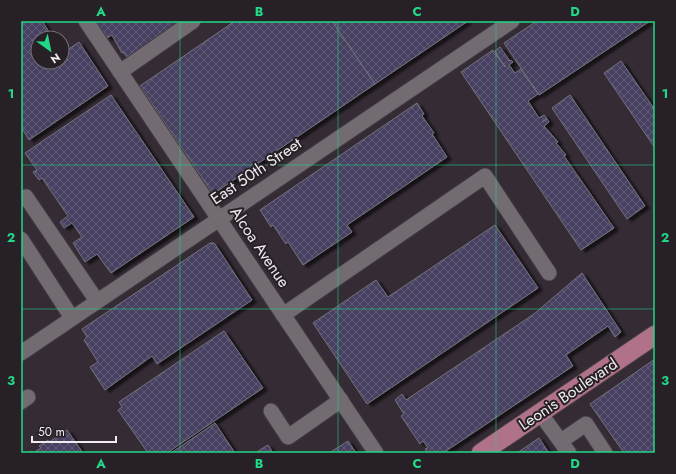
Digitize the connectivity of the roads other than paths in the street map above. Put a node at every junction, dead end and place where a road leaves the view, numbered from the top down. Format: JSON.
{"nodes":[{"id":1,"x":86,"y":21,"type":"edge"},
{"id":2,"x":193,"y":21,"type":"edge"},
{"id":3,"x":512,"y":21,"type":"edge"},
{"id":4,"x":120,"y":72,"type":"junction"},
{"id":5,"x":21,"y":200,"type":"edge"},
{"id":6,"x":219,"y":218,"type":"junction"},
{"id":7,"x":21,"y":239,"type":"edge"},
{"id":8,"x":549,"y":273,"type":"dead end"},
{"id":9,"x":97,"y":301,"type":"junction"},
{"id":10,"x":283,"y":314,"type":"junction"},
{"id":11,"x":72,"y":318,"type":"junction"},
{"id":12,"x":655,"y":335,"type":"edge"},
{"id":13,"x":21,"y":353,"type":"edge"},
{"id":14,"x":341,"y":400,"type":"junction"},
{"id":15,"x":271,"y":411,"type":"dead end"},
{"id":16,"x":540,"y":413,"type":"junction"},
{"id":17,"x":565,"y":447,"type":"edge"},
{"id":18,"x":376,"y":453,"type":"edge"},
{"id":19,"x":481,"y":453,"type":"edge"},
{"id":20,"x":605,"y":453,"type":"edge"}],
"edges":[{"from":1,"to":4,"type":"street","name":"Alcoa Avenue"},
{"from":2,"to":4,"type":"street"},
{"from":3,"to":6,"type":"street","name":"East 50th Street"},
{"from":4,"to":6,"type":"street","name":"Alcoa Avenue"},
{"from":5,"to":9,"type":"street"},
{"from":6,"to":9,"type":"street","name":"East 50th Street"},
{"from":6,"to":10,"type":"street","name":"Alcoa Avenue"},
{"from":7,"to":11,"type":"street"},
{"from":8,"to":10,"type":"street"},
{"from":9,"to":11,"type":"street","name":"East 50th Street"},
{"from":10,"to":14,"type":"street","name":"Alcoa Avenue"},
{"from":11,"to":13,"type":"street","name":"East 50th Street"},
{"from":12,"to":16,"type":"main road","name":"Leonis Boulevard"},
{"from":14,"to":15,"type":"street"},
{"from":14,"to":18,"type":"street","name":"Alcoa Avenue"},
{"from":16,"to":17,"type":"street"},
{"from":16,"to":19,"type":"main road","name":"Leonis Boulevard"},
{"from":17,"to":20,"type":"street"}]}
